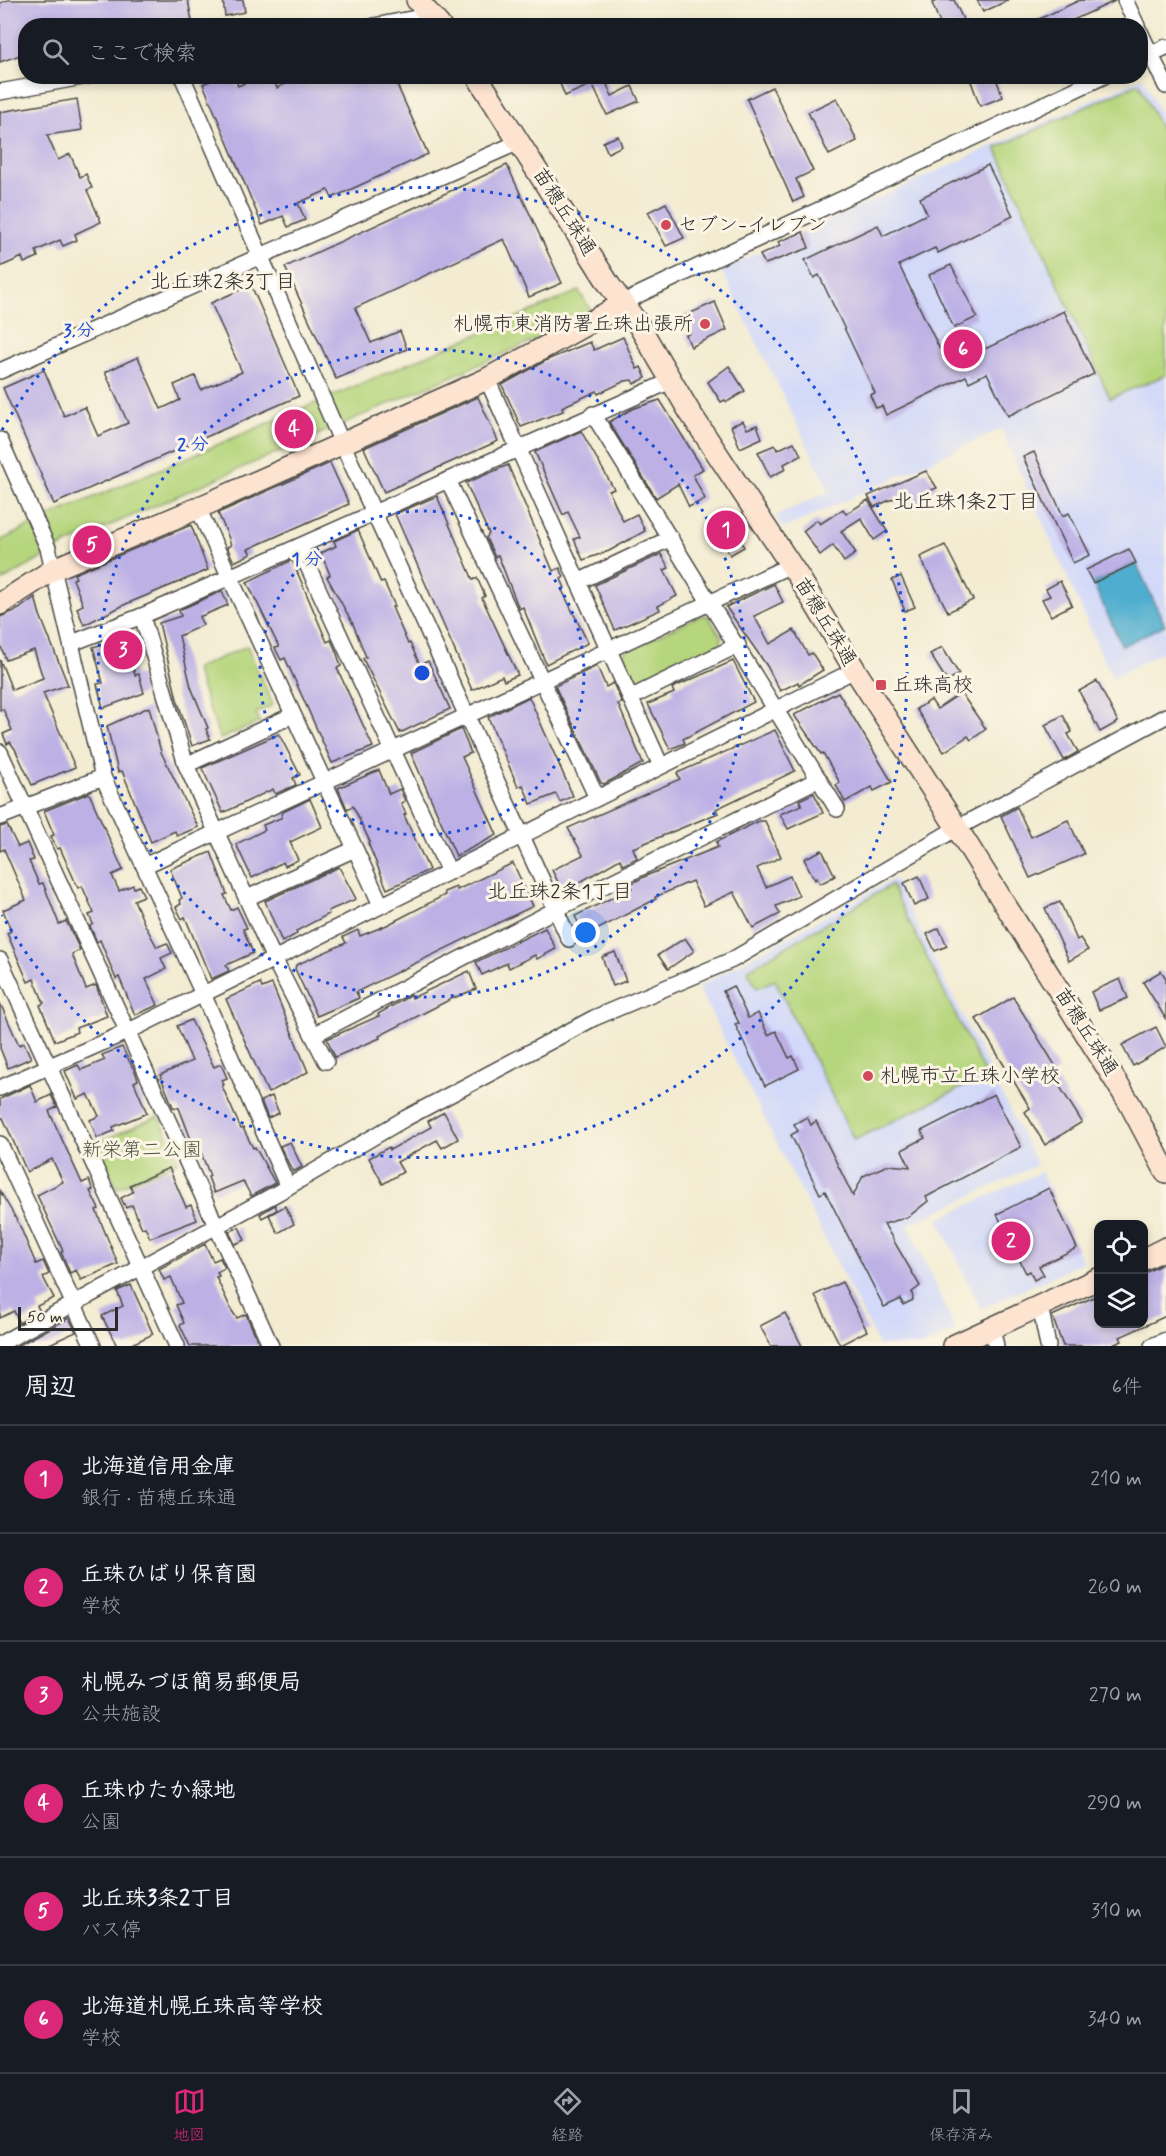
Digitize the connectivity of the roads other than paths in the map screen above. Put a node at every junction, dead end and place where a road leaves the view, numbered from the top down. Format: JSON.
{"nodes":[{"id":1,"x":1125,"y":0,"type":"edge"},
{"id":2,"x":430,"y":14,"type":"edge"},
{"id":3,"x":411,"y":18,"type":"edge"},
{"id":4,"x":1133,"y":18,"type":"edge"},
{"id":5,"x":1166,"y":47,"type":"edge"},
{"id":6,"x":1148,"y":56,"type":"edge"},
{"id":7,"x":1148,"y":60,"type":"edge"},
{"id":8,"x":44,"y":84,"type":"edge"},
{"id":9,"x":185,"y":84,"type":"edge"},
{"id":10,"x":482,"y":84,"type":"edge"},
{"id":11,"x":1087,"y":84,"type":"edge"},
{"id":12,"x":1166,"y":86,"type":"edge"},
{"id":13,"x":0,"y":92,"type":"edge"},
{"id":14,"x":519,"y":142,"type":"junction"},
{"id":15,"x":259,"y":258,"type":"junction"},
{"id":16,"x":623,"y":304,"type":"junction"},
{"id":17,"x":0,"y":371,"type":"edge"},
{"id":18,"x":487,"y":379,"type":"junction"},
{"id":19,"x":673,"y":380,"type":"junction"},
{"id":20,"x":593,"y":414,"type":"junction"},
{"id":21,"x":0,"y":440,"type":"edge"},
{"id":22,"x":342,"y":443,"type":"junction"},
{"id":23,"x":518,"y":448,"type":"junction"},
{"id":24,"x":448,"y":480,"type":"junction"},
{"id":25,"x":198,"y":508,"type":"junction"},
{"id":26,"x":374,"y":514,"type":"junction"},
{"id":27,"x":671,"y":538,"type":"junction"},
{"id":28,"x":299,"y":547,"type":"junction"},
{"id":29,"x":790,"y":565,"type":"junction"},
{"id":30,"x":54,"y":569,"type":"junction"},
{"id":31,"x":231,"y":577,"type":"junction"},
{"id":32,"x":579,"y":582,"type":"junction"},
{"id":33,"x":710,"y":601,"type":"junction"},
{"id":34,"x":0,"y":604,"type":"edge"},
{"id":35,"x":142,"y":616,"type":"junction"},
{"id":36,"x":72,"y":643,"type":"junction"},
{"id":37,"x":738,"y":645,"type":"junction"},
{"id":38,"x":609,"y":650,"type":"junction"},
{"id":39,"x":855,"y":670,"type":"junction"},
{"id":40,"x":541,"y":679,"type":"junction"},
{"id":41,"x":630,"y":698,"type":"junction"},
{"id":42,"x":777,"y":708,"type":"junction"},
{"id":43,"x":293,"y":715,"type":"junction"},
{"id":44,"x":1166,"y":716,"type":"edge"},
{"id":45,"x":466,"y":717,"type":"junction"},
{"id":46,"x":0,"y":752,"type":"edge"},
{"id":47,"x":394,"y":752,"type":"junction"},
{"id":48,"x":186,"y":765,"type":"junction"},
{"id":49,"x":661,"y":766,"type":"junction"},
{"id":50,"x":103,"y":777,"type":"junction"},
{"id":51,"x":819,"y":779,"type":"junction"},
{"id":52,"x":324,"y":784,"type":"junction"},
{"id":53,"x":597,"y":798,"type":"junction"},
{"id":54,"x":26,"y":806,"type":"junction"},
{"id":55,"x":837,"y":809,"type":"dead end"},
{"id":56,"x":0,"y":817,"type":"edge"},
{"id":57,"x":957,"y":828,"type":"junction"},
{"id":58,"x":217,"y":834,"type":"junction"},
{"id":59,"x":520,"y":836,"type":"junction"},
{"id":60,"x":355,"y":849,"type":"junction"},
{"id":61,"x":144,"y":866,"type":"junction"},
{"id":62,"x":449,"y":872,"type":"junction"},
{"id":63,"x":247,"y":898,"type":"junction"},
{"id":64,"x":381,"y":905,"type":"junction"},
{"id":65,"x":555,"y":910,"type":"junction"},
{"id":66,"x":569,"y":939,"type":"dead end"},
{"id":67,"x":274,"y":958,"type":"junction"},
{"id":68,"x":0,"y":960,"type":"edge"},
{"id":69,"x":203,"y":994,"type":"junction"},
{"id":70,"x":129,"y":1030,"type":"junction"},
{"id":71,"x":313,"y":1035,"type":"junction"},
{"id":72,"x":326,"y":1061,"type":"dead end"},
{"id":73,"x":50,"y":1066,"type":"junction"},
{"id":74,"x":0,"y":1088,"type":"edge"},
{"id":75,"x":0,"y":1144,"type":"edge"},
{"id":76,"x":1166,"y":1172,"type":"edge"},
{"id":77,"x":288,"y":1187,"type":"junction"},
{"id":78,"x":217,"y":1224,"type":"junction"},
{"id":79,"x":1166,"y":1248,"type":"edge"},
{"id":80,"x":1148,"y":1257,"type":"edge"},
{"id":81,"x":141,"y":1265,"type":"junction"},
{"id":82,"x":1094,"y":1281,"type":"edge"},
{"id":83,"x":73,"y":1305,"type":"junction"},
{"id":84,"x":1040,"y":1306,"type":"junction"},
{"id":85,"x":994,"y":1337,"type":"edge"},
{"id":86,"x":1166,"y":1340,"type":"edge"},
{"id":87,"x":1,"y":1343,"type":"edge"},
{"id":88,"x":93,"y":1346,"type":"edge"},
{"id":89,"x":177,"y":1346,"type":"edge"},
{"id":90,"x":272,"y":1346,"type":"edge"},
{"id":91,"x":953,"y":1346,"type":"edge"},
{"id":92,"x":1048,"y":1346,"type":"edge"},
{"id":93,"x":1152,"y":1346,"type":"edge"}],
"edges":[{"from":1,"to":4,"type":"street"},
{"from":2,"to":3,"type":"street"},
{"from":5,"to":6,"type":"street"},
{"from":7,"to":12,"type":"street"},
{"from":8,"to":13,"type":"street"},
{"from":9,"to":15,"type":"street"},
{"from":10,"to":14,"type":"street","name":"苗穂丘珠通"},
{"from":11,"to":16,"type":"street"},
{"from":14,"to":15,"type":"street"},
{"from":14,"to":16,"type":"street","name":"苗穂丘珠通"},
{"from":15,"to":17,"type":"street"},
{"from":15,"to":22,"type":"street"},
{"from":16,"to":18,"type":"street"},
{"from":16,"to":19,"type":"street","name":"苗穂丘珠通"},
{"from":18,"to":22,"type":"street"},
{"from":18,"to":23,"type":"street"},
{"from":19,"to":20,"type":"street"},
{"from":19,"to":29,"type":"street","name":"苗穂丘珠通"},
{"from":20,"to":23,"type":"street"},
{"from":20,"to":27,"type":"street"},
{"from":21,"to":30,"type":"street"},
{"from":22,"to":25,"type":"street"},
{"from":22,"to":26,"type":"street"},
{"from":23,"to":24,"type":"street"},
{"from":23,"to":32,"type":"street"},
{"from":24,"to":26,"type":"street"},
{"from":24,"to":40,"type":"street"},
{"from":25,"to":30,"type":"street"},
{"from":25,"to":31,"type":"street"},
{"from":26,"to":28,"type":"street"},
{"from":26,"to":45,"type":"street"},
{"from":27,"to":32,"type":"street"},
{"from":27,"to":33,"type":"street"},
{"from":28,"to":31,"type":"street"},
{"from":28,"to":47,"type":"street"},
{"from":29,"to":33,"type":"street"},
{"from":29,"to":39,"type":"street","name":"苗穂丘珠通"},
{"from":30,"to":34,"type":"street"},
{"from":30,"to":36,"type":"street"},
{"from":31,"to":35,"type":"street"},
{"from":31,"to":43,"type":"street"},
{"from":32,"to":38,"type":"street"},
{"from":33,"to":37,"type":"street"},
{"from":33,"to":38,"type":"street"},
{"from":35,"to":36,"type":"street"},
{"from":35,"to":48,"type":"street"},
{"from":36,"to":50,"type":"street"},
{"from":37,"to":41,"type":"street"},
{"from":37,"to":42,"type":"street"},
{"from":38,"to":40,"type":"street"},
{"from":38,"to":41,"type":"street"},
{"from":39,"to":42,"type":"street"},
{"from":39,"to":57,"type":"street","name":"苗穂丘珠通"},
{"from":40,"to":45,"type":"street"},
{"from":40,"to":53,"type":"street"},
{"from":41,"to":49,"type":"street"},
{"from":42,"to":49,"type":"street"},
{"from":42,"to":51,"type":"street"},
{"from":43,"to":48,"type":"street"},
{"from":43,"to":52,"type":"street"},
{"from":44,"to":57,"type":"street"},
{"from":45,"to":47,"type":"street"},
{"from":45,"to":59,"type":"street"},
{"from":46,"to":54,"type":"street"},
{"from":47,"to":52,"type":"street"},
{"from":47,"to":62,"type":"street"},
{"from":48,"to":58,"type":"street"},
{"from":49,"to":53,"type":"street"},
{"from":50,"to":54,"type":"street"},
{"from":50,"to":61,"type":"street"},
{"from":51,"to":55,"type":"street"},
{"from":51,"to":65,"type":"street"},
{"from":52,"to":58,"type":"street"},
{"from":52,"to":60,"type":"street"},
{"from":53,"to":59,"type":"street"},
{"from":54,"to":56,"type":"street"},
{"from":54,"to":70,"type":"street"},
{"from":57,"to":76,"type":"street","name":"苗穂丘珠通"},
{"from":57,"to":77,"type":"street"},
{"from":58,"to":61,"type":"street"},
{"from":58,"to":63,"type":"street"},
{"from":59,"to":62,"type":"street"},
{"from":59,"to":65,"type":"street"},
{"from":60,"to":63,"type":"street"},
{"from":60,"to":64,"type":"street"},
{"from":61,"to":69,"type":"street"},
{"from":62,"to":64,"type":"street"},
{"from":63,"to":67,"type":"street"},
{"from":64,"to":67,"type":"street"},
{"from":65,"to":66,"type":"street"},
{"from":65,"to":71,"type":"street"},
{"from":67,"to":69,"type":"street"},
{"from":67,"to":71,"type":"street"},
{"from":68,"to":73,"type":"street"},
{"from":69,"to":70,"type":"street"},
{"from":69,"to":77,"type":"street"},
{"from":70,"to":73,"type":"street"},
{"from":70,"to":78,"type":"street"},
{"from":71,"to":72,"type":"street"},
{"from":73,"to":74,"type":"street"},
{"from":73,"to":81,"type":"street"},
{"from":75,"to":83,"type":"street"},
{"from":77,"to":78,"type":"street"},
{"from":78,"to":81,"type":"street"},
{"from":78,"to":90,"type":"street"},
{"from":79,"to":80,"type":"street"},
{"from":81,"to":83,"type":"street"},
{"from":81,"to":89,"type":"street"},
{"from":82,"to":84,"type":"street"},
{"from":83,"to":87,"type":"street"},
{"from":83,"to":88,"type":"street"},
{"from":84,"to":85,"type":"street"},
{"from":84,"to":92,"type":"street"},
{"from":85,"to":91,"type":"street"},
{"from":86,"to":93,"type":"street"}]}
